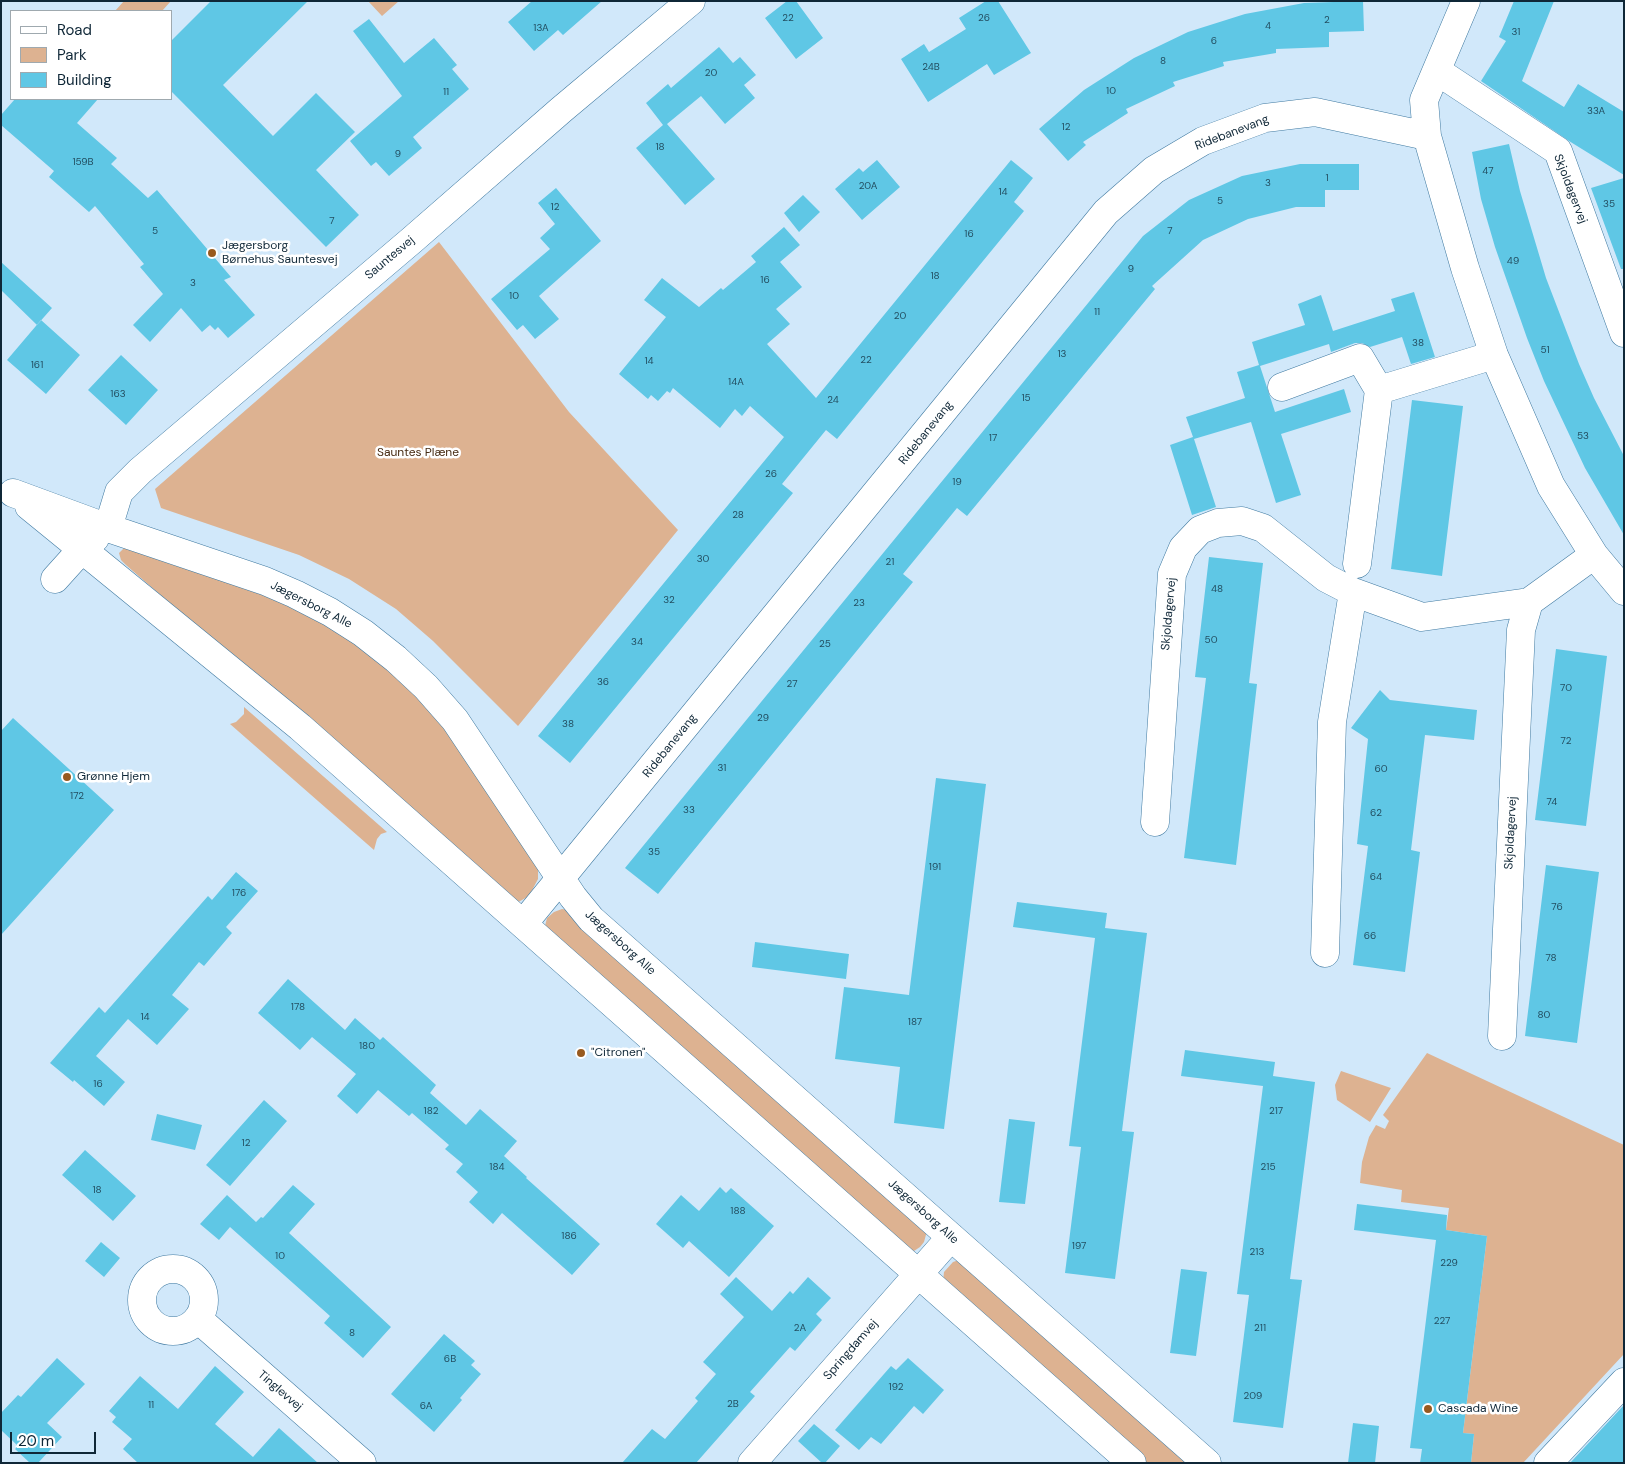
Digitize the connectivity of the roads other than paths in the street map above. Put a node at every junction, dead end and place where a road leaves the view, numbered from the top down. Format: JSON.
{"nodes":[{"id":1,"x":691,"y":1,"type":"edge"},
{"id":2,"x":1466,"y":1,"type":"edge"},
{"id":3,"x":1437,"y":71,"type":"junction"},
{"id":4,"x":1427,"y":136,"type":"junction"},
{"id":5,"x":1624,"y":333,"type":"edge"},
{"id":6,"x":1494,"y":355,"type":"junction"},
{"id":7,"x":1282,"y":387,"type":"dead end"},
{"id":8,"x":1379,"y":390,"type":"junction"},
{"id":9,"x":7,"y":488,"type":"edge"},
{"id":10,"x":108,"y":528,"type":"junction"},
{"id":11,"x":82,"y":549,"type":"junction"},
{"id":12,"x":1594,"y":555,"type":"junction"},
{"id":13,"x":1357,"y":564,"type":"dead end"},
{"id":14,"x":55,"y":579,"type":"dead end"},
{"id":15,"x":1353,"y":592,"type":"junction"},
{"id":16,"x":1624,"y":592,"type":"edge"},
{"id":17,"x":1529,"y":602,"type":"junction"},
{"id":18,"x":1155,"y":822,"type":"dead end"},
{"id":19,"x":561,"y":879,"type":"junction"},
{"id":20,"x":523,"y":924,"type":"junction"},
{"id":21,"x":1325,"y":953,"type":"dead end"},
{"id":22,"x":1502,"y":1036,"type":"dead end"},
{"id":23,"x":951,"y":1237,"type":"junction"},
{"id":24,"x":918,"y":1274,"type":"junction"},
{"id":25,"x":198,"y":1319,"type":"dead end"},
{"id":26,"x":1624,"y":1382,"type":"edge"},
{"id":27,"x":362,"y":1463,"type":"edge"},
{"id":28,"x":752,"y":1463,"type":"edge"},
{"id":29,"x":1132,"y":1463,"type":"edge"},
{"id":30,"x":1207,"y":1463,"type":"edge"},
{"id":31,"x":1548,"y":1463,"type":"edge"}],
"edges":[{"from":1,"to":10,"type":"street","name":"Sauntesvej"},
{"from":2,"to":3,"type":"street"},
{"from":3,"to":4,"type":"street"},
{"from":3,"to":5,"type":"street","name":"Skjoldagervej"},
{"from":4,"to":6,"type":"street"},
{"from":4,"to":19,"type":"street","name":"Ridebanevang"},
{"from":6,"to":8,"type":"street"},
{"from":6,"to":12,"type":"street"},
{"from":7,"to":8,"type":"street"},
{"from":8,"to":13,"type":"street"},
{"from":9,"to":10,"type":"street","name":"Jægersborg Alle"},
{"from":9,"to":11,"type":"street","name":"Jægersborg Alle"},
{"from":10,"to":11,"type":"street"},
{"from":10,"to":19,"type":"street","name":"Jægersborg Alle"},
{"from":11,"to":14,"type":"street"},
{"from":11,"to":20,"type":"street","name":"Jægersborg Alle"},
{"from":12,"to":16,"type":"street"},
{"from":12,"to":17,"type":"street","name":"Skjoldagervej"},
{"from":15,"to":17,"type":"street","name":"Skjoldagervej"},
{"from":15,"to":18,"type":"street","name":"Skjoldagervej"},
{"from":15,"to":21,"type":"street"},
{"from":17,"to":22,"type":"street","name":"Skjoldagervej"},
{"from":19,"to":20,"type":"street","name":"Ridebanevang"},
{"from":19,"to":23,"type":"street","name":"Jægersborg Alle"},
{"from":20,"to":24,"type":"street","name":"Jægersborg Alle"},
{"from":23,"to":24,"type":"street","name":"Springdamvej"},
{"from":23,"to":30,"type":"street","name":"Jægersborg Alle"},
{"from":24,"to":28,"type":"street","name":"Springdamvej"},
{"from":24,"to":29,"type":"street","name":"Jægersborg Alle"},
{"from":25,"to":27,"type":"street","name":"Tinglevvej"},
{"from":26,"to":31,"type":"street"}]}
